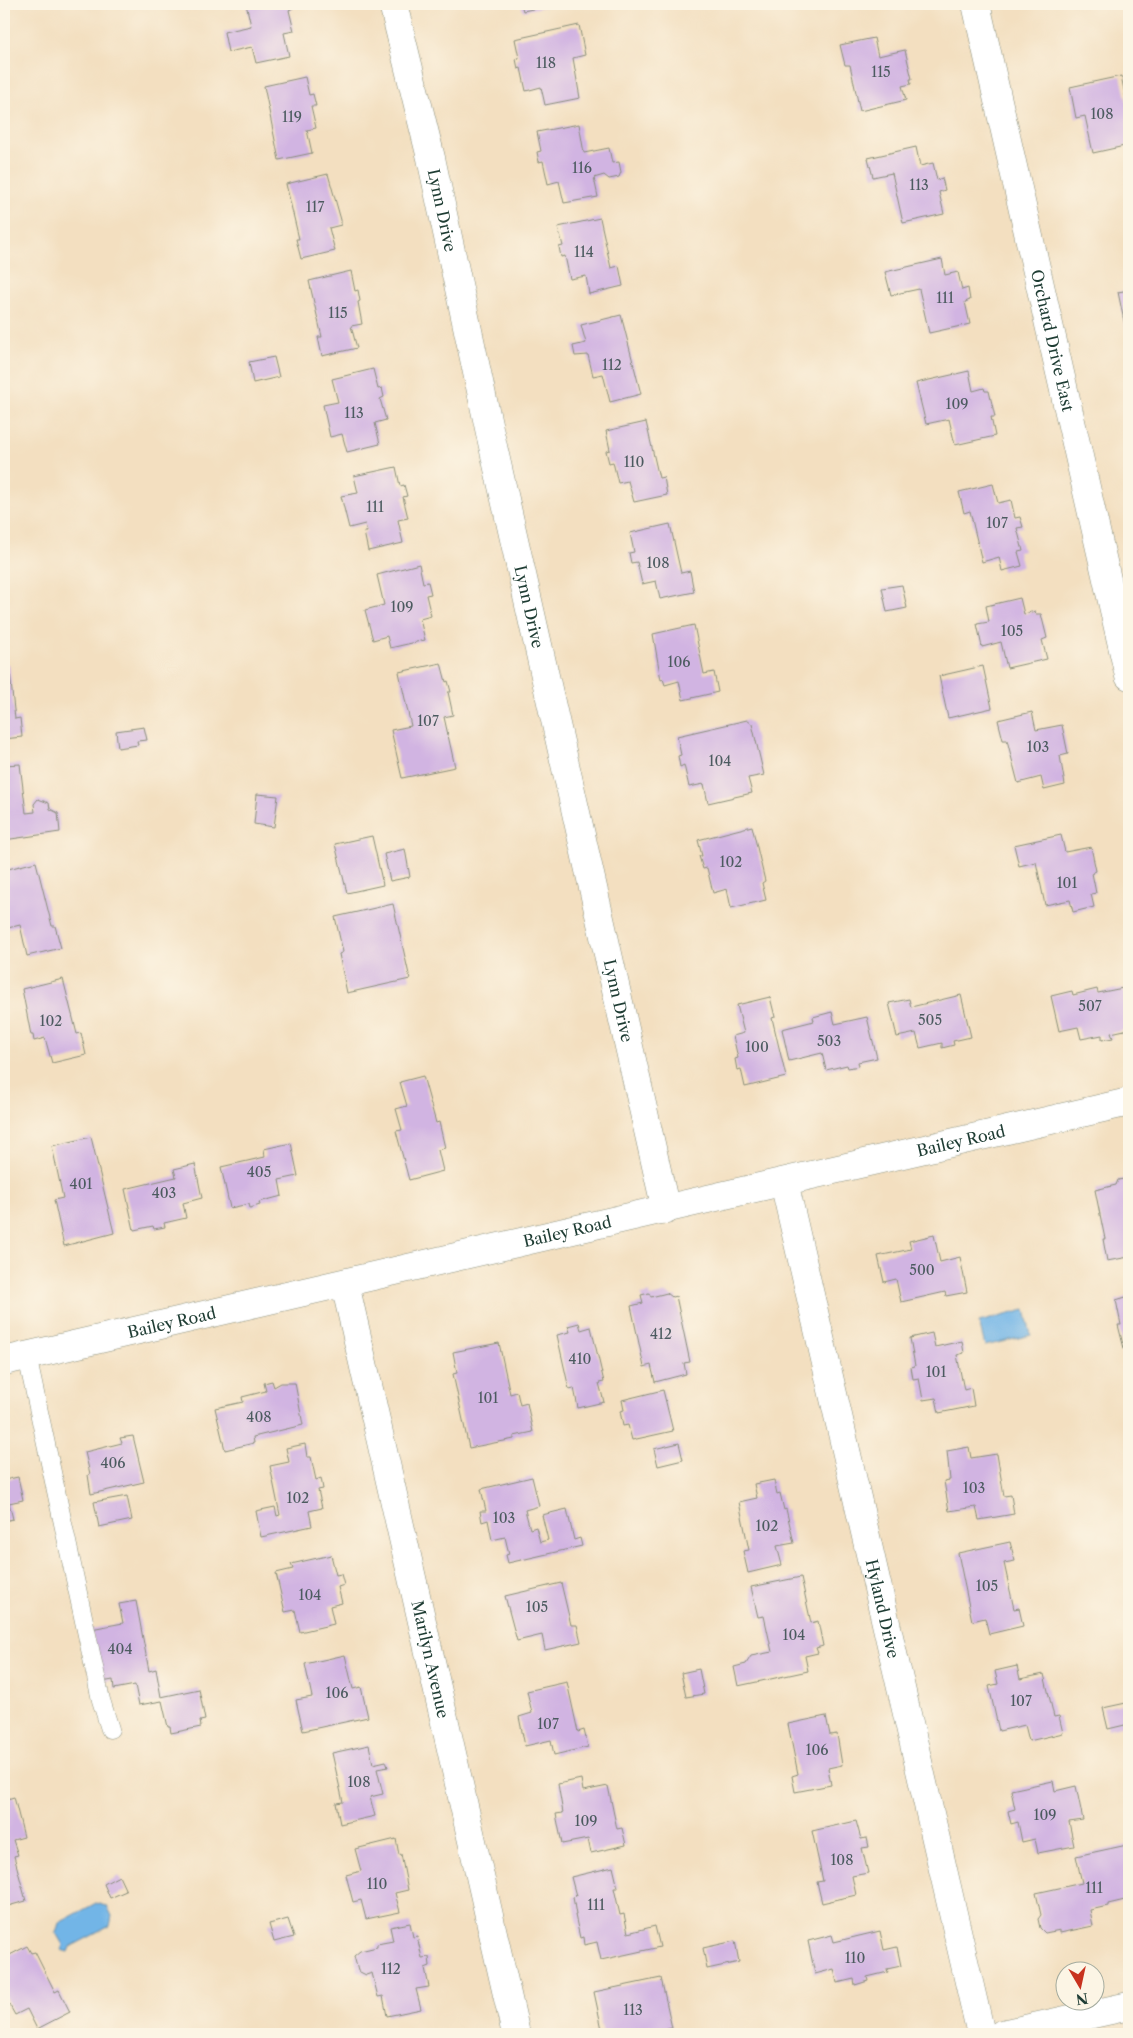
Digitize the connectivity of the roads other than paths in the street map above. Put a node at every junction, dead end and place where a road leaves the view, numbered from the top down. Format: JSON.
{"nodes":[{"id":1,"x":393,"y":4,"type":"edge"},
{"id":2,"x":976,"y":4,"type":"edge"},
{"id":3,"x":1126,"y":647,"type":"edge"},
{"id":4,"x":1129,"y":676,"type":"edge"},
{"id":5,"x":1129,"y":1102,"type":"edge"},
{"id":6,"x":784,"y":1182,"type":"junction"},
{"id":7,"x":666,"y":1210,"type":"junction"},
{"id":8,"x":345,"y":1284,"type":"junction"},
{"id":9,"x":15,"y":1359,"type":"edge"},
{"id":10,"x":110,"y":1729,"type":"dead end"},
{"id":11,"x":1129,"y":2006,"type":"edge"},
{"id":12,"x":516,"y":2034,"type":"edge"},
{"id":13,"x":981,"y":2034,"type":"edge"},
{"id":14,"x":1002,"y":2034,"type":"edge"}],
"edges":[{"from":1,"to":7,"type":"street","name":"Lynn Drive"},
{"from":2,"to":3,"type":"street","name":"Orchard Drive East"},
{"from":3,"to":4,"type":"street","name":"Orchard Drive East"},
{"from":5,"to":6,"type":"street","name":"Bailey Road"},
{"from":6,"to":7,"type":"street","name":"Bailey Road"},
{"from":6,"to":13,"type":"street","name":"Hyland Drive"},
{"from":7,"to":8,"type":"street","name":"Bailey Road"},
{"from":8,"to":9,"type":"street","name":"Bailey Road"},
{"from":8,"to":12,"type":"street","name":"Marilyn Avenue"},
{"from":9,"to":10,"type":"lane"},
{"from":11,"to":14,"type":"street"}]}
